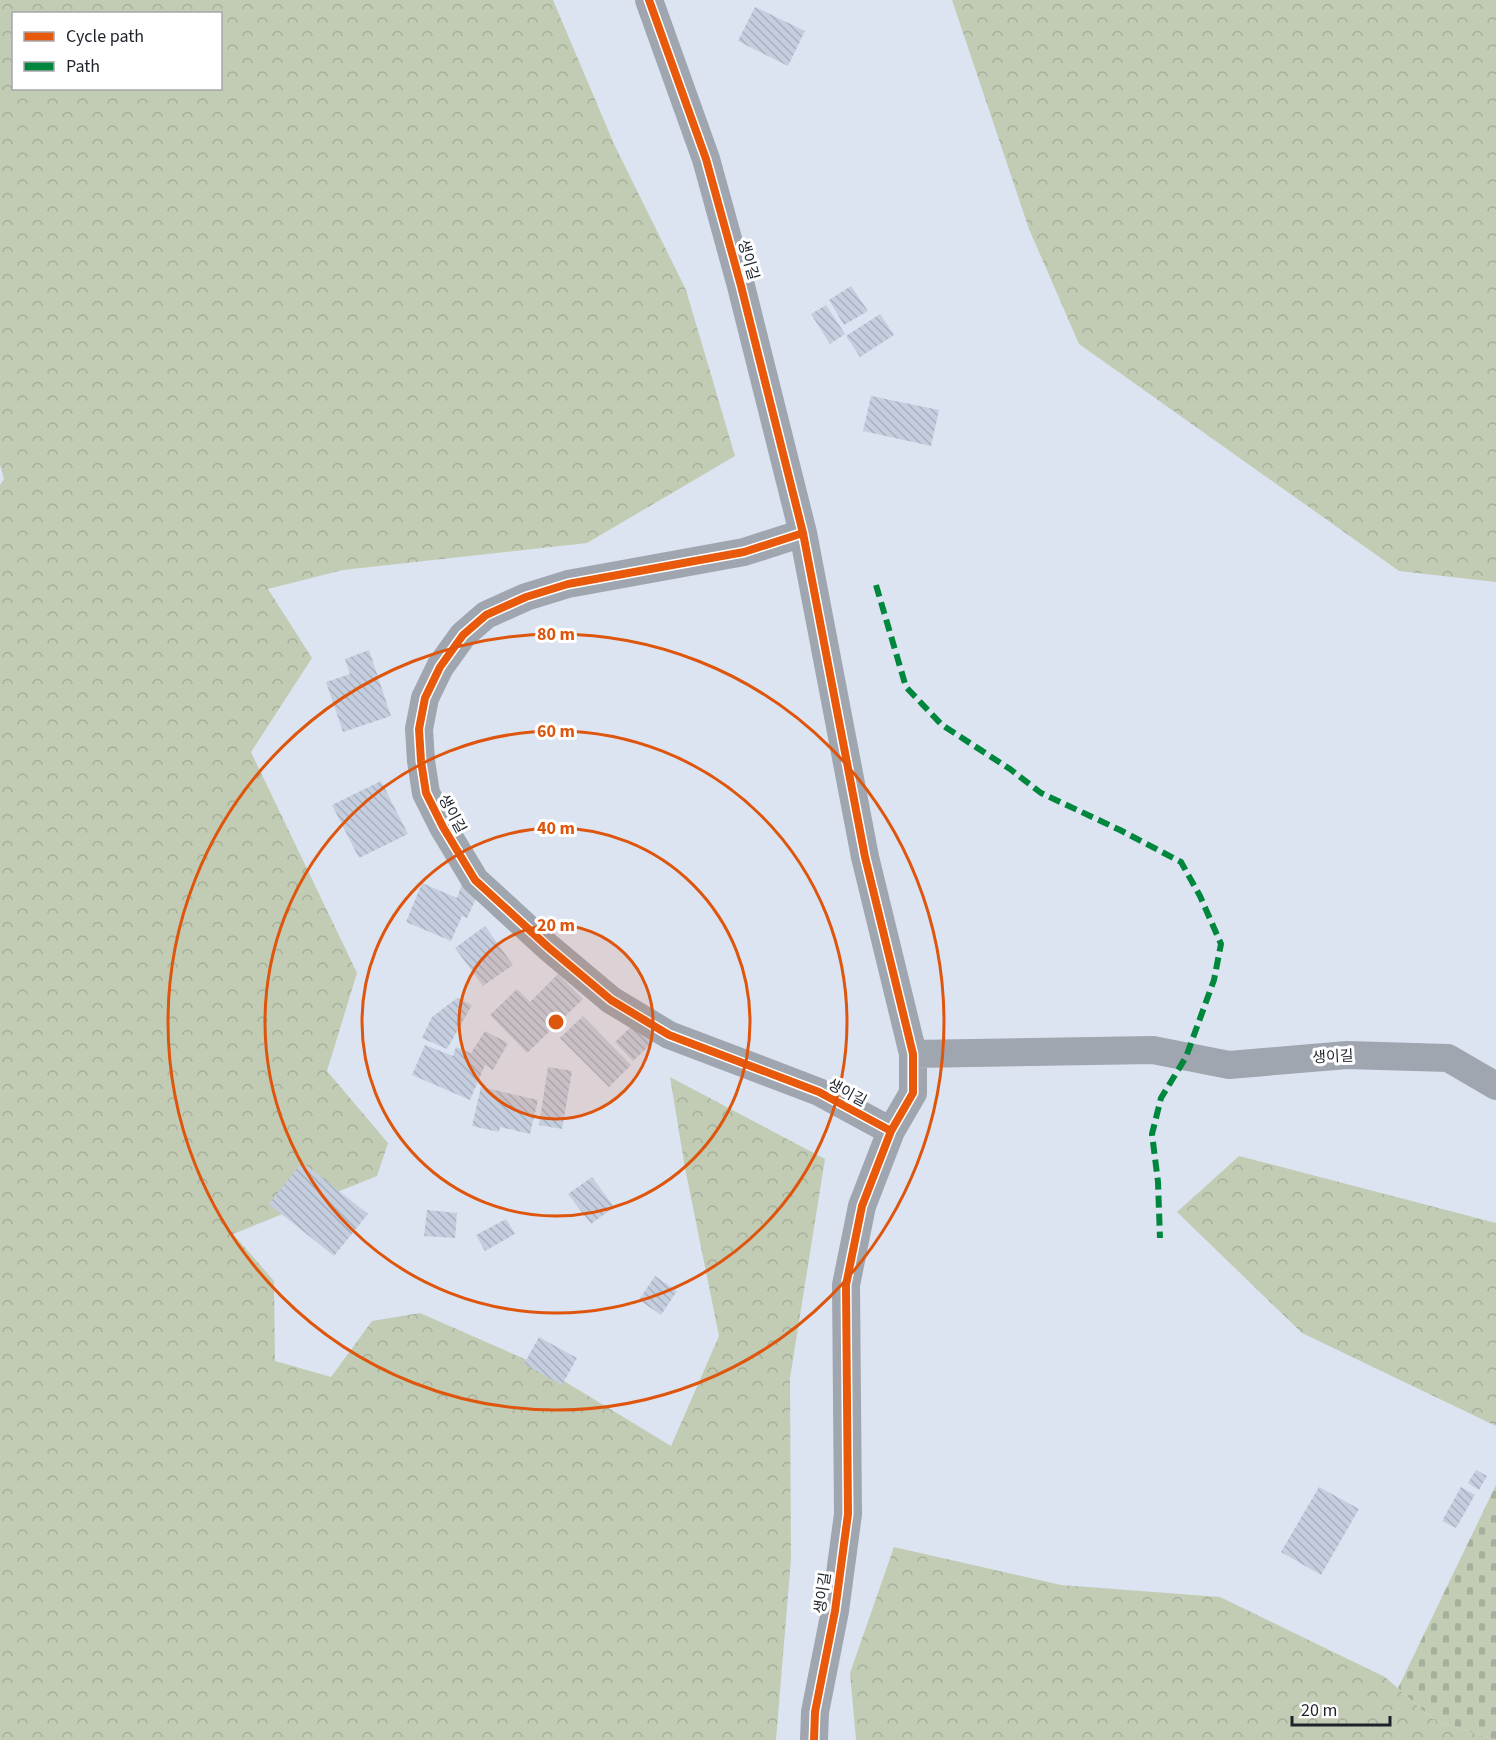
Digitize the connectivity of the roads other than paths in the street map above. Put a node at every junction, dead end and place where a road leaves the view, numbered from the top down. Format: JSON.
{"nodes":[{"id":1,"x":649,"y":0,"type":"edge"},
{"id":2,"x":803,"y":533,"type":"junction"},
{"id":3,"x":913,"y":1054,"type":"junction"},
{"id":4,"x":1496,"y":1086,"type":"edge"},
{"id":5,"x":891,"y":1131,"type":"junction"},
{"id":6,"x":814,"y":1740,"type":"edge"}],
"edges":[{"from":1,"to":2,"type":"street","name":"생이길"},
{"from":2,"to":3,"type":"street","name":"생이길"},
{"from":2,"to":5,"type":"street","name":"생이길"},
{"from":3,"to":4,"type":"street","name":"생이길"},
{"from":3,"to":5,"type":"street","name":"생이길"},
{"from":5,"to":6,"type":"street","name":"생이길"}]}
